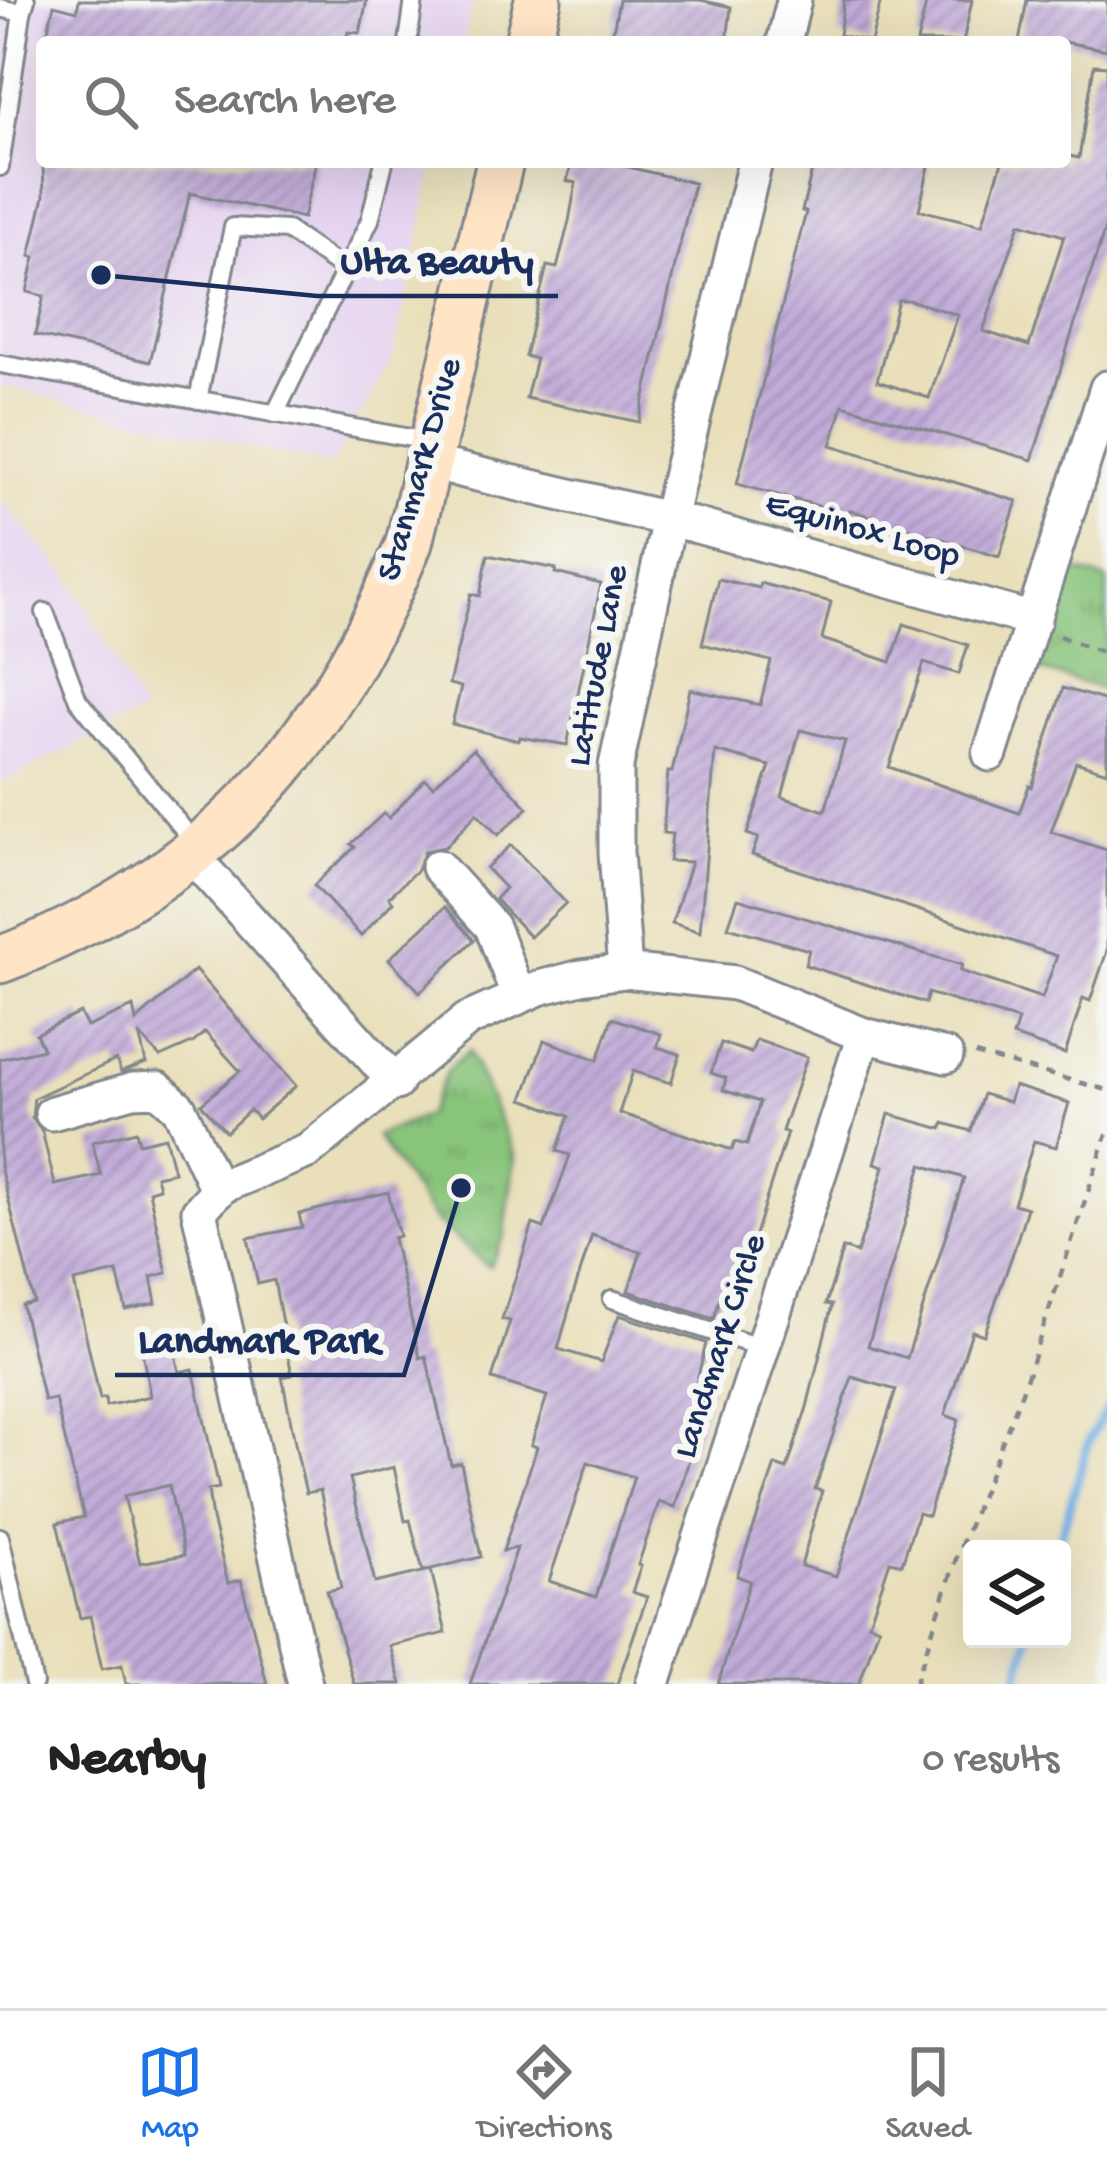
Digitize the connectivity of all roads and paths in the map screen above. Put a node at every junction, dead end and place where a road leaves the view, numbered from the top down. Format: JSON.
{"nodes":[{"id":1,"x":414,"y":0,"type":"edge"},
{"id":2,"x":538,"y":0,"type":"edge"},
{"id":3,"x":794,"y":0,"type":"edge"},
{"id":4,"x":24,"y":7,"type":"edge"},
{"id":5,"x":0,"y":8,"type":"edge"},
{"id":6,"x":409,"y":36,"type":"edge"},
{"id":7,"x":529,"y":36,"type":"edge"},
{"id":8,"x":785,"y":36,"type":"edge"},
{"id":9,"x":0,"y":167,"type":"edge"},
{"id":10,"x":383,"y":168,"type":"edge"},
{"id":11,"x":499,"y":168,"type":"edge"},
{"id":12,"x":754,"y":168,"type":"edge"},
{"id":13,"x":345,"y":270,"type":"junction"},
{"id":14,"x":0,"y":364,"type":"edge"},
{"id":15,"x":1107,"y":388,"type":"edge"},
{"id":16,"x":198,"y":400,"type":"junction"},
{"id":17,"x":275,"y":414,"type":"junction"},
{"id":18,"x":432,"y":453,"type":"junction"},
{"id":19,"x":669,"y":519,"type":"junction"},
{"id":20,"x":45,"y":612,"type":"dead end"},
{"id":21,"x":1034,"y":620,"type":"junction"},
{"id":22,"x":1107,"y":654,"type":"edge"},
{"id":23,"x":990,"y":754,"type":"dead end"},
{"id":24,"x":196,"y":852,"type":"junction"},
{"id":25,"x":438,"y":867,"type":"dead end"},
{"id":26,"x":0,"y":960,"type":"edge"},
{"id":27,"x":625,"y":971,"type":"junction"},
{"id":28,"x":518,"y":997,"type":"junction"},
{"id":29,"x":864,"y":1035,"type":"junction"},
{"id":30,"x":946,"y":1056,"type":"joint"},
{"id":31,"x":396,"y":1082,"type":"junction"},
{"id":32,"x":1107,"y":1090,"type":"edge"},
{"id":33,"x":52,"y":1113,"type":"dead end"},
{"id":34,"x":1107,"y":1134,"type":"edge"},
{"id":35,"x":218,"y":1191,"type":"junction"},
{"id":36,"x":612,"y":1299,"type":"dead end"},
{"id":37,"x":762,"y":1348,"type":"junction"},
{"id":38,"x":0,"y":1537,"type":"edge"},
{"id":39,"x":34,"y":1684,"type":"edge"},
{"id":40,"x":305,"y":1684,"type":"edge"},
{"id":41,"x":653,"y":1684,"type":"edge"},
{"id":42,"x":915,"y":1684,"type":"edge"}],
"edges":[{"from":1,"to":6,"type":"lane"},
{"from":2,"to":7,"type":"main road"},
{"from":3,"to":8,"type":"street"},
{"from":4,"to":5,"type":"lane"},
{"from":4,"to":9,"type":"lane"},
{"from":10,"to":13,"type":"lane"},
{"from":11,"to":18,"type":"main road","name":"Stanmark Drive"},
{"from":12,"to":19,"type":"street"},
{"from":13,"to":16,"type":"lane"},
{"from":13,"to":17,"type":"lane"},
{"from":14,"to":16,"type":"lane"},
{"from":15,"to":21,"type":"street"},
{"from":16,"to":17,"type":"lane"},
{"from":17,"to":18,"type":"lane"},
{"from":18,"to":19,"type":"street","name":"Equinox Loop"},
{"from":18,"to":24,"type":"main road","name":"Stanmark Drive"},
{"from":19,"to":21,"type":"street","name":"Equinox Loop"},
{"from":19,"to":27,"type":"street","name":"Latitude Lane"},
{"from":20,"to":24,"type":"lane"},
{"from":21,"to":22,"type":"path"},
{"from":21,"to":23,"type":"street"},
{"from":24,"to":26,"type":"main road","name":"Stanmark Drive"},
{"from":24,"to":31,"type":"street"},
{"from":25,"to":28,"type":"street"},
{"from":27,"to":28,"type":"street"},
{"from":27,"to":29,"type":"street"},
{"from":28,"to":31,"type":"street"},
{"from":29,"to":30,"type":"street"},
{"from":29,"to":37,"type":"street","name":"Landmark Circle"},
{"from":30,"to":32,"type":"path"},
{"from":31,"to":35,"type":"street"},
{"from":33,"to":35,"type":"street"},
{"from":34,"to":42,"type":"path"},
{"from":35,"to":40,"type":"street"},
{"from":36,"to":37,"type":"lane"},
{"from":37,"to":41,"type":"street","name":"Landmark Circle"},
{"from":38,"to":39,"type":"lane"}]}
